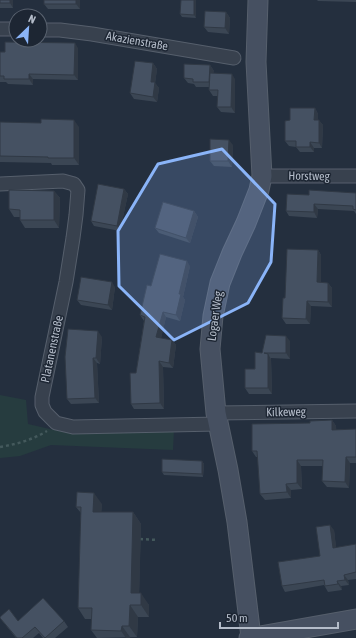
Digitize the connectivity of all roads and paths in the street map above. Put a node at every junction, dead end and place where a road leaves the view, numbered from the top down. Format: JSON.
{"nodes":[{"id":1,"x":258,"y":0,"type":"edge"},
{"id":2,"x":48,"y":30,"type":"edge"},
{"id":3,"x":234,"y":58,"type":"dead end"},
{"id":4,"x":262,"y":176,"type":"junction"},
{"id":5,"x":356,"y":176,"type":"edge"},
{"id":6,"x":0,"y":184,"type":"edge"},
{"id":7,"x":356,"y":411,"type":"edge"},
{"id":8,"x":217,"y":419,"type":"junction"},
{"id":9,"x":56,"y":423,"type":"junction"},
{"id":10,"x":0,"y":446,"type":"edge"},
{"id":11,"x":140,"y":539,"type":"dead end"},
{"id":12,"x":158,"y":540,"type":"dead end"},
{"id":13,"x":356,"y":619,"type":"edge"},
{"id":14,"x":251,"y":638,"type":"edge"}],
"edges":[{"from":1,"to":4,"type":"street","name":"Logaer Weg"},
{"from":2,"to":3,"type":"street","name":"Akazienstraße"},
{"from":4,"to":5,"type":"street","name":"Horstweg"},
{"from":4,"to":8,"type":"street","name":"Logaer Weg"},
{"from":6,"to":9,"type":"street","name":"Platanenstraße"},
{"from":7,"to":8,"type":"street","name":"Kilkeweg"},
{"from":8,"to":9,"type":"street"},
{"from":8,"to":14,"type":"street","name":"Logaer Weg"},
{"from":9,"to":10,"type":"path"},
{"from":11,"to":12,"type":"path"},
{"from":13,"to":14,"type":"street"}]}
